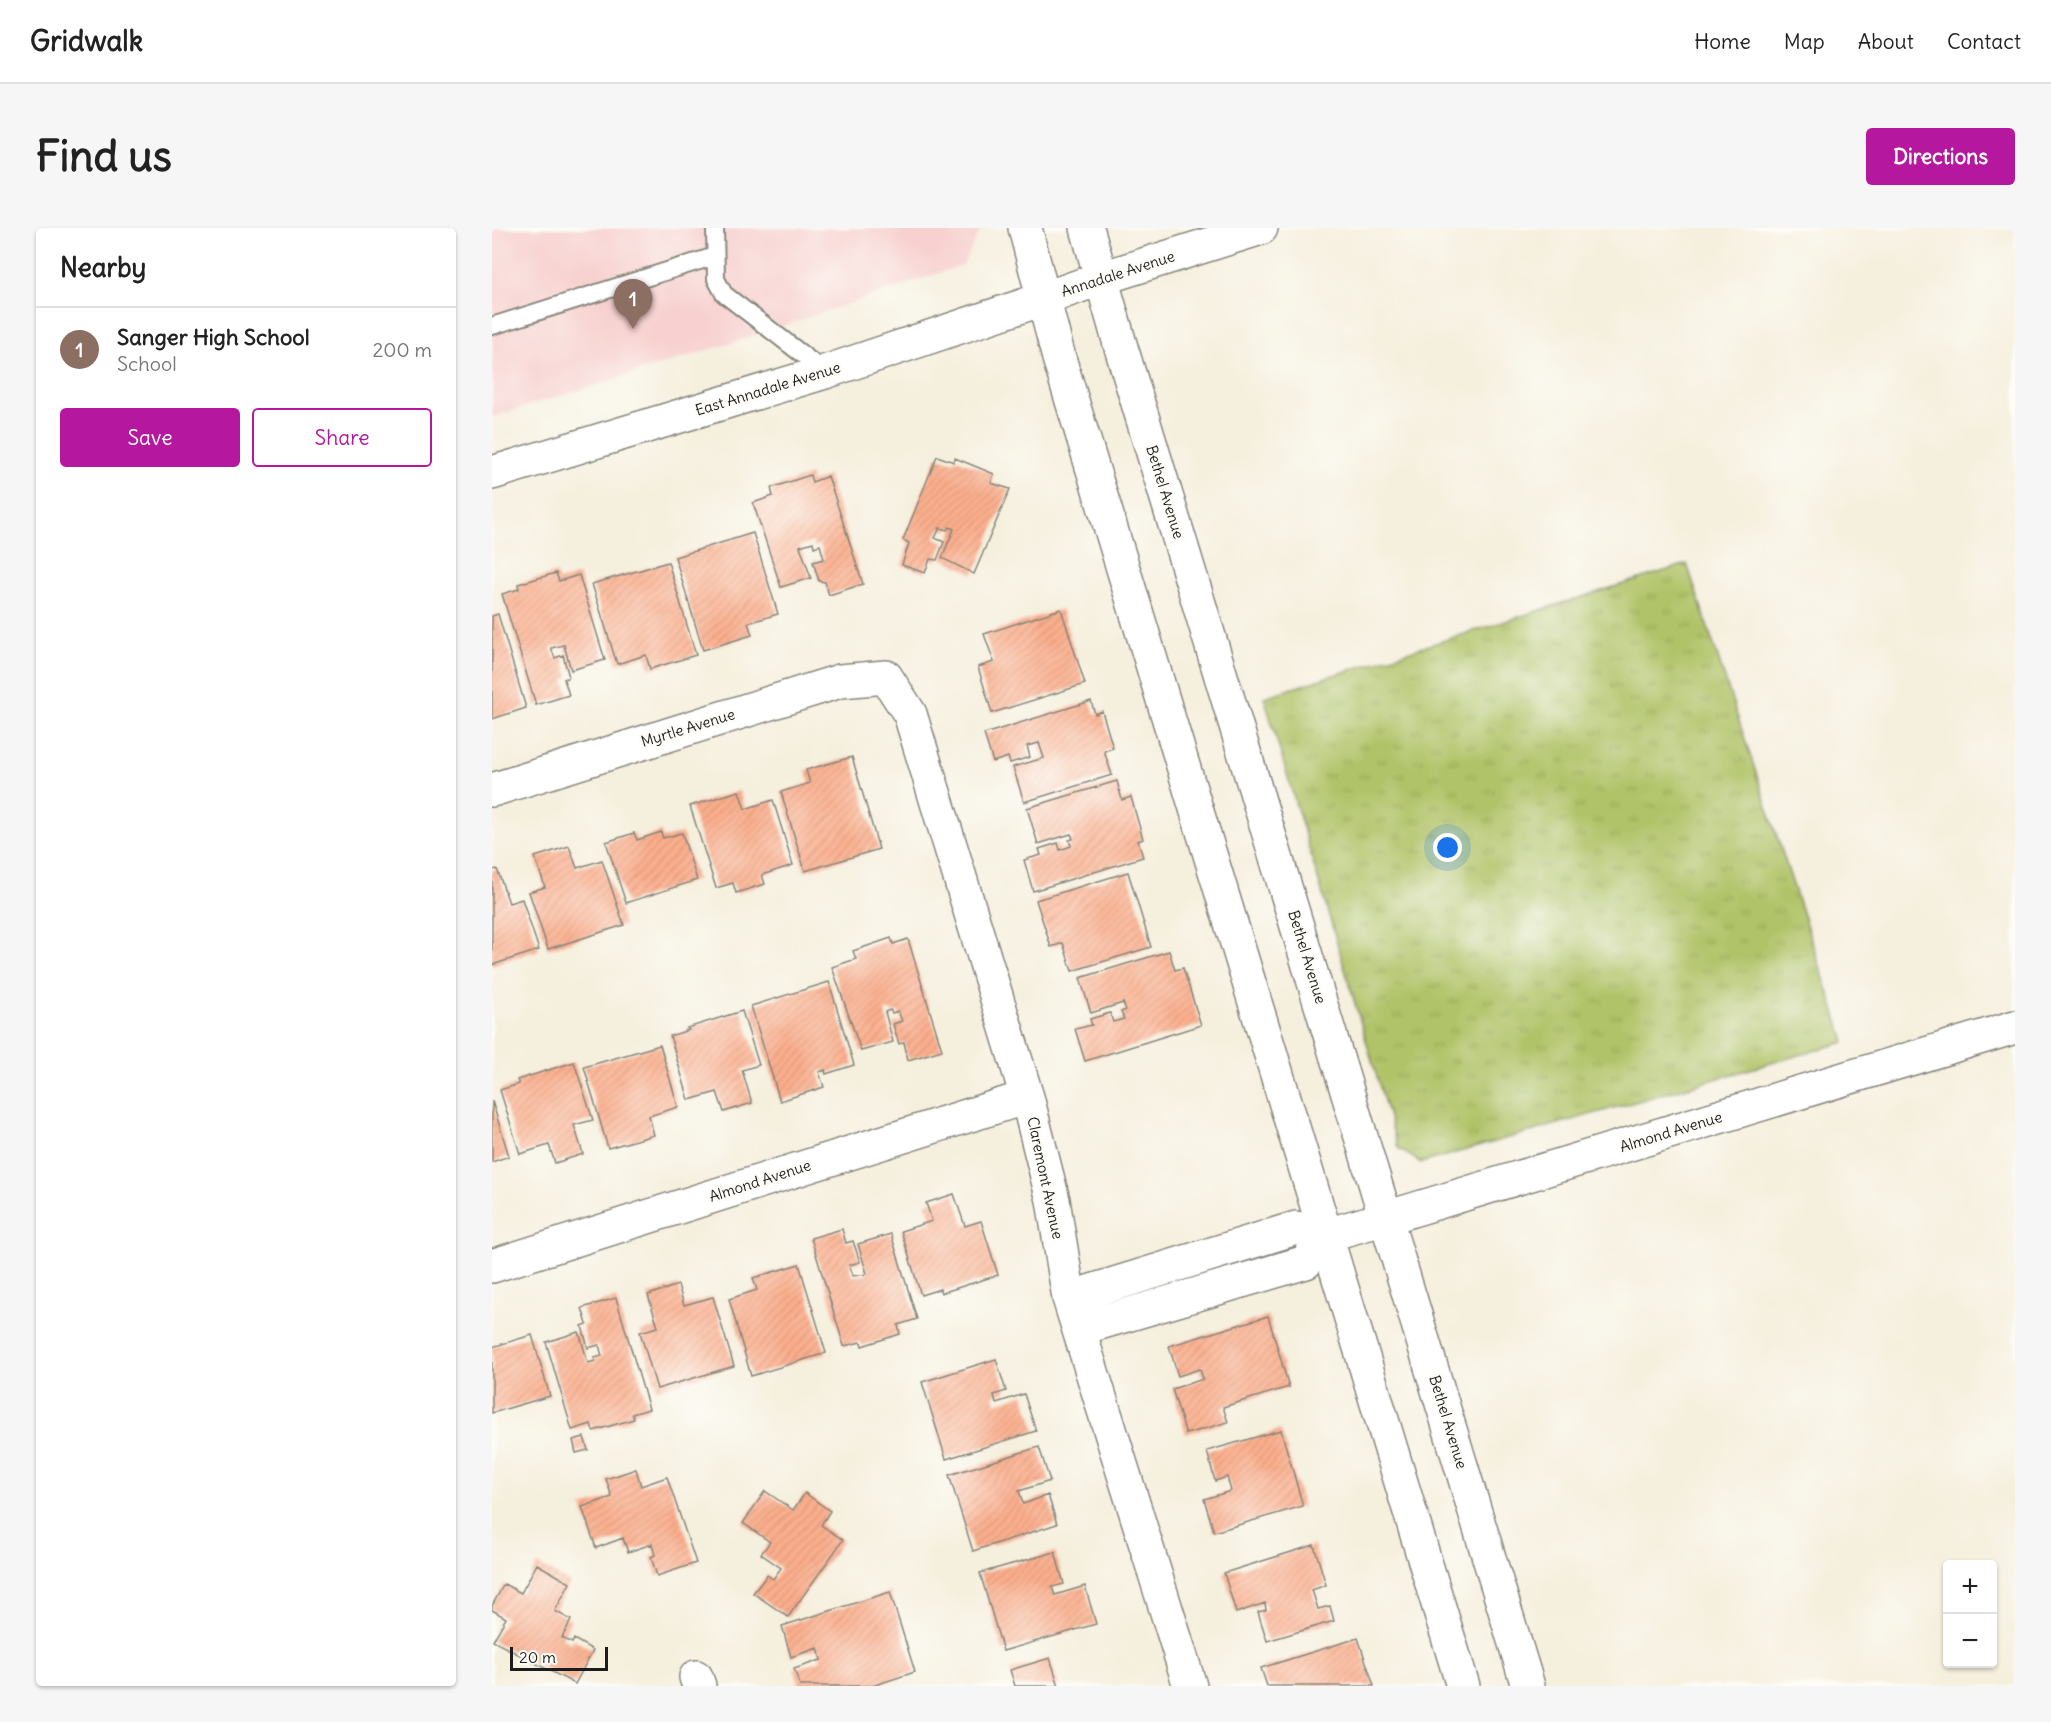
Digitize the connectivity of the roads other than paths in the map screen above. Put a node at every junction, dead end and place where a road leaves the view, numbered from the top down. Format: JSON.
{"nodes":[{"id":1,"x":715,"y":228,"type":"edge"},
{"id":2,"x":1025,"y":228,"type":"edge"},
{"id":3,"x":1087,"y":228,"type":"edge"},
{"id":4,"x":1261,"y":228,"type":"edge"},
{"id":5,"x":714,"y":256,"type":"junction"},
{"id":6,"x":1102,"y":278,"type":"junction"},
{"id":7,"x":1043,"y":299,"type":"junction"},
{"id":8,"x":492,"y":326,"type":"edge"},
{"id":9,"x":825,"y":372,"type":"junction"},
{"id":10,"x":492,"y":473,"type":"edge"},
{"id":11,"x":886,"y":677,"type":"joint"},
{"id":12,"x":492,"y":790,"type":"edge"},
{"id":13,"x":2015,"y":1027,"type":"edge"},
{"id":14,"x":1027,"y":1097,"type":"junction"},
{"id":15,"x":1386,"y":1218,"type":"junction"},
{"id":16,"x":1326,"y":1235,"type":"junction"},
{"id":17,"x":492,"y":1266,"type":"edge"},
{"id":18,"x":1069,"y":1298,"type":"junction"},
{"id":19,"x":1079,"y":1329,"type":"junction"},
{"id":20,"x":1190,"y":1686,"type":"edge"},
{"id":21,"x":1463,"y":1686,"type":"edge"},
{"id":22,"x":1528,"y":1686,"type":"edge"}],
"edges":[{"from":1,"to":5,"type":"lane"},
{"from":2,"to":7,"type":"street"},
{"from":3,"to":6,"type":"street","name":"Bethel Avenue"},
{"from":4,"to":6,"type":"street","name":"Annadale Avenue"},
{"from":5,"to":8,"type":"lane"},
{"from":5,"to":9,"type":"lane"},
{"from":6,"to":7,"type":"street","name":"Annadale Avenue"},
{"from":6,"to":15,"type":"street","name":"Bethel Avenue"},
{"from":7,"to":9,"type":"street","name":"East Annadale Avenue"},
{"from":7,"to":16,"type":"street"},
{"from":9,"to":10,"type":"street","name":"East Annadale Avenue"},
{"from":11,"to":12,"type":"street","name":"Myrtle Avenue"},
{"from":11,"to":14,"type":"street","name":"Claremont Avenue"},
{"from":13,"to":15,"type":"street","name":"Almond Avenue"},
{"from":14,"to":17,"type":"street","name":"Almond Avenue"},
{"from":14,"to":18,"type":"street","name":"Claremont Avenue"},
{"from":15,"to":16,"type":"street","name":"Almond Avenue"},
{"from":15,"to":22,"type":"street","name":"Bethel Avenue"},
{"from":16,"to":18,"type":"street","name":"Almond Avenue"},
{"from":16,"to":19,"type":"street"},
{"from":16,"to":21,"type":"street"},
{"from":18,"to":19,"type":"street","name":"Claremont Avenue"},
{"from":19,"to":20,"type":"street","name":"Claremont Avenue"}]}
